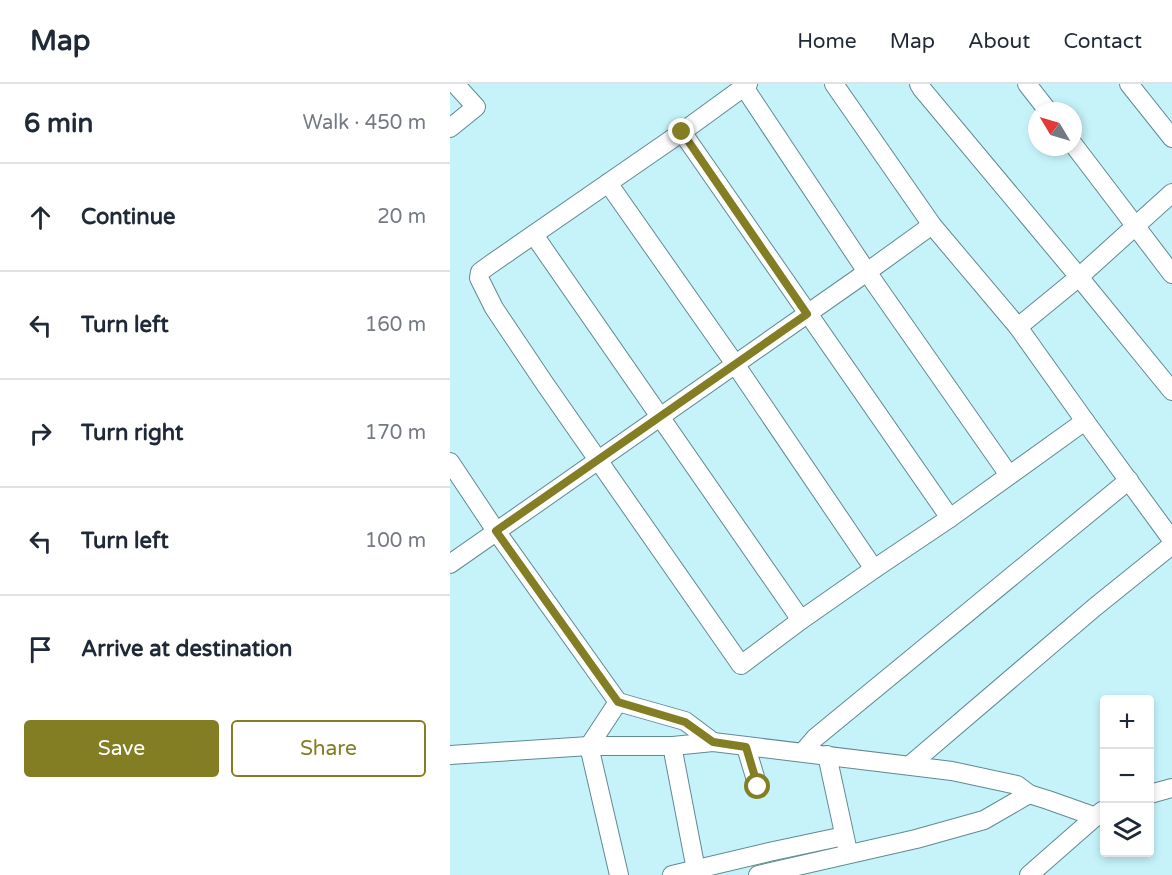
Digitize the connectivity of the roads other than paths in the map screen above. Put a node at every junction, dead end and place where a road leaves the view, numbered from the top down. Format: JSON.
{"nodes":[{"id":1,"x":455,"y":84,"type":"edge"},
{"id":2,"x":834,"y":84,"type":"edge"},
{"id":3,"x":920,"y":84,"type":"edge"},
{"id":4,"x":1027,"y":84,"type":"edge"},
{"id":5,"x":1129,"y":84,"type":"edge"},
{"id":6,"x":746,"y":86,"type":"edge"},
{"id":7,"x":1041,"y":102,"type":"edge"},
{"id":8,"x":450,"y":128,"type":"edge"},
{"id":9,"x":682,"y":132,"type":"junction"},
{"id":10,"x":1172,"y":138,"type":"edge"},
{"id":11,"x":1082,"y":156,"type":"edge"},
{"id":12,"x":608,"y":183,"type":"junction"},
{"id":13,"x":1172,"y":193,"type":"edge"},
{"id":14,"x":932,"y":225,"type":"junction"},
{"id":15,"x":1137,"y":226,"type":"junction"},
{"id":16,"x":534,"y":235,"type":"junction"},
{"id":17,"x":867,"y":272,"type":"junction"},
{"id":18,"x":1172,"y":274,"type":"edge"},
{"id":19,"x":1079,"y":277,"type":"junction"},
{"id":20,"x":807,"y":314,"type":"junction"},
{"id":21,"x":1018,"y":327,"type":"junction"},
{"id":22,"x":735,"y":364,"type":"junction"},
{"id":23,"x":1172,"y":391,"type":"edge"},
{"id":24,"x":659,"y":417,"type":"junction"},
{"id":25,"x":1084,"y":421,"type":"junction"},
{"id":26,"x":597,"y":460,"type":"junction"},
{"id":27,"x":450,"y":462,"type":"edge"},
{"id":28,"x":1010,"y":476,"type":"junction"},
{"id":29,"x":1129,"y":480,"type":"junction"},
{"id":30,"x":950,"y":518,"type":"junction"},
{"id":31,"x":496,"y":531,"type":"junction"},
{"id":32,"x":1172,"y":542,"type":"edge"},
{"id":33,"x":450,"y":564,"type":"edge"},
{"id":34,"x":874,"y":568,"type":"junction"},
{"id":35,"x":801,"y":620,"type":"junction"},
{"id":36,"x":618,"y":702,"type":"junction"},
{"id":37,"x":713,"y":742,"type":"junction"},
{"id":38,"x":589,"y":746,"type":"junction"},
{"id":39,"x":673,"y":746,"type":"junction"},
{"id":40,"x":746,"y":747,"type":"junction"},
{"id":41,"x":803,"y":752,"type":"junction"},
{"id":42,"x":450,"y":755,"type":"edge"},
{"id":43,"x":827,"y":755,"type":"junction"},
{"id":44,"x":910,"y":765,"type":"junction"},
{"id":45,"x":758,"y":787,"type":"dead end"},
{"id":46,"x":1172,"y":788,"type":"edge"},
{"id":47,"x":1154,"y":793,"type":"edge"},
{"id":48,"x":1029,"y":794,"type":"junction"},
{"id":49,"x":1100,"y":813,"type":"edge"},
{"id":50,"x":844,"y":836,"type":"junction"},
{"id":51,"x":849,"y":854,"type":"junction"},
{"id":52,"x":696,"y":872,"type":"edge"},
{"id":53,"x":619,"y":875,"type":"edge"},
{"id":54,"x":672,"y":875,"type":"edge"},
{"id":55,"x":758,"y":875,"type":"edge"},
{"id":56,"x":1029,"y":875,"type":"edge"}],
"edges":[{"from":1,"to":8,"type":"street"},
{"from":2,"to":14,"type":"street"},
{"from":3,"to":19,"type":"street"},
{"from":4,"to":7,"type":"street"},
{"from":5,"to":10,"type":"street"},
{"from":6,"to":9,"type":"street"},
{"from":6,"to":17,"type":"street"},
{"from":9,"to":12,"type":"street"},
{"from":9,"to":20,"type":"street"},
{"from":11,"to":15,"type":"street"},
{"from":12,"to":16,"type":"street"},
{"from":12,"to":22,"type":"street"},
{"from":13,"to":15,"type":"street"},
{"from":14,"to":17,"type":"street"},
{"from":14,"to":21,"type":"street"},
{"from":15,"to":18,"type":"street"},
{"from":15,"to":19,"type":"street"},
{"from":16,"to":24,"type":"street"},
{"from":16,"to":26,"type":"street"},
{"from":17,"to":20,"type":"street"},
{"from":17,"to":28,"type":"street"},
{"from":19,"to":21,"type":"street"},
{"from":19,"to":23,"type":"street"},
{"from":20,"to":22,"type":"street"},
{"from":20,"to":30,"type":"street"},
{"from":21,"to":25,"type":"street"},
{"from":22,"to":24,"type":"street"},
{"from":22,"to":34,"type":"street"},
{"from":24,"to":26,"type":"street"},
{"from":24,"to":35,"type":"street"},
{"from":25,"to":28,"type":"street"},
{"from":25,"to":29,"type":"street"},
{"from":26,"to":31,"type":"street"},
{"from":26,"to":35,"type":"street"},
{"from":27,"to":31,"type":"street"},
{"from":28,"to":30,"type":"street"},
{"from":29,"to":32,"type":"street"},
{"from":29,"to":41,"type":"street"},
{"from":30,"to":34,"type":"street"},
{"from":31,"to":33,"type":"street"},
{"from":31,"to":36,"type":"street"},
{"from":32,"to":44,"type":"street"},
{"from":34,"to":35,"type":"street"},
{"from":36,"to":37,"type":"street"},
{"from":36,"to":38,"type":"street"},
{"from":37,"to":39,"type":"street"},
{"from":37,"to":40,"type":"street"},
{"from":38,"to":39,"type":"street"},
{"from":38,"to":42,"type":"street"},
{"from":38,"to":53,"type":"street"},
{"from":39,"to":52,"type":"street"},
{"from":40,"to":41,"type":"street"},
{"from":40,"to":45,"type":"street"},
{"from":41,"to":43,"type":"street"},
{"from":43,"to":44,"type":"street"},
{"from":43,"to":50,"type":"street"},
{"from":44,"to":48,"type":"street"},
{"from":46,"to":47,"type":"street"},
{"from":48,"to":49,"type":"street"},
{"from":48,"to":51,"type":"street"},
{"from":49,"to":56,"type":"street"},
{"from":50,"to":51,"type":"street"},
{"from":50,"to":52,"type":"street"},
{"from":51,"to":55,"type":"street"},
{"from":52,"to":54,"type":"street"}]}
